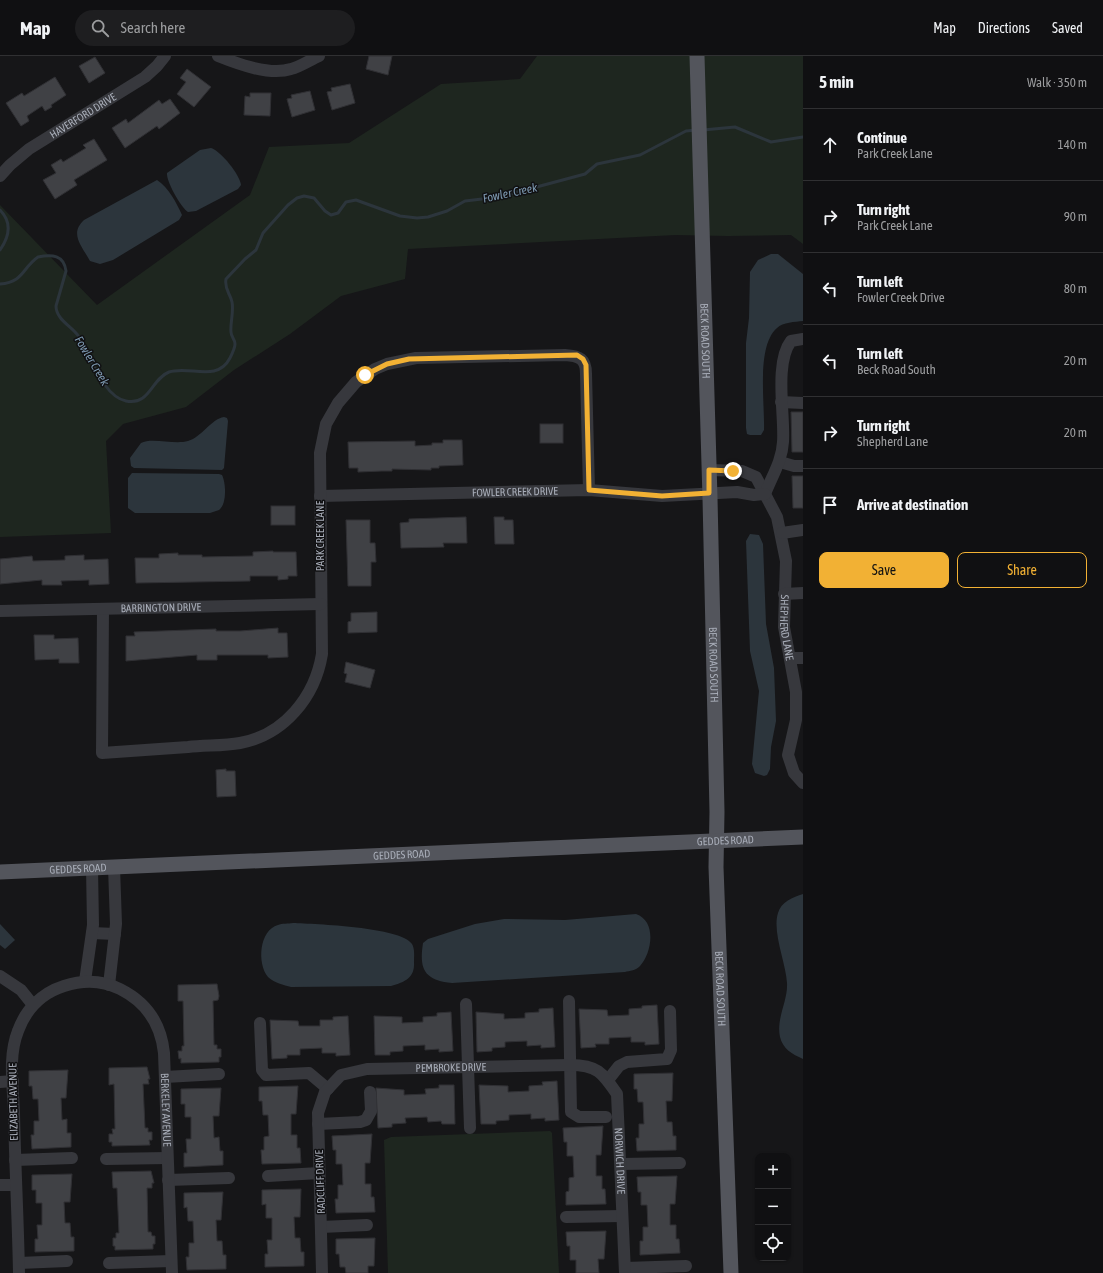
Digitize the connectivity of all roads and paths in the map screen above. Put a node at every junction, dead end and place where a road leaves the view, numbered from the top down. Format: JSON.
{"nodes":[{"id":1,"x":165,"y":56,"type":"edge"},
{"id":2,"x":218,"y":56,"type":"edge"},
{"id":3,"x":319,"y":56,"type":"edge"},
{"id":4,"x":696,"y":56,"type":"edge"},
{"id":5,"x":0,"y":176,"type":"edge"},
{"id":6,"x":803,"y":339,"type":"edge"},
{"id":7,"x":781,"y":402,"type":"junction"},
{"id":8,"x":803,"y":403,"type":"edge"},
{"id":9,"x":780,"y":462,"type":"junction"},
{"id":10,"x":803,"y":466,"type":"edge"},
{"id":11,"x":709,"y":470,"type":"junction"},
{"id":12,"x":589,"y":490,"type":"junction"},
{"id":13,"x":709,"y":493,"type":"junction"},
{"id":14,"x":765,"y":494,"type":"junction"},
{"id":15,"x":320,"y":496,"type":"junction"},
{"id":16,"x":803,"y":530,"type":"edge"},
{"id":17,"x":782,"y":533,"type":"junction"},
{"id":18,"x":803,"y":593,"type":"edge"},
{"id":19,"x":784,"y":594,"type":"junction"},
{"id":20,"x":321,"y":604,"type":"junction"},
{"id":21,"x":103,"y":609,"type":"junction"},
{"id":22,"x":0,"y":612,"type":"edge"},
{"id":23,"x":790,"y":658,"type":"junction"},
{"id":24,"x":803,"y":658,"type":"edge"},
{"id":25,"x":799,"y":720,"type":"edge"},
{"id":26,"x":803,"y":783,"type":"edge"},
{"id":27,"x":803,"y":837,"type":"edge"},
{"id":28,"x":716,"y":840,"type":"junction"},
{"id":29,"x":114,"y":867,"type":"junction"},
{"id":30,"x":92,"y":868,"type":"junction"},
{"id":31,"x":0,"y":872,"type":"edge"},
{"id":32,"x":92,"y":933,"type":"junction"},
{"id":33,"x":115,"y":934,"type":"junction"},
{"id":34,"x":0,"y":976,"type":"edge"},
{"id":35,"x":91,"y":982,"type":"junction"},
{"id":36,"x":109,"y":984,"type":"junction"},
{"id":37,"x":569,"y":1001,"type":"dead end"},
{"id":38,"x":466,"y":1004,"type":"dead end"},
{"id":39,"x":33,"y":1005,"type":"junction"},
{"id":40,"x":670,"y":1011,"type":"dead end"},
{"id":41,"x":260,"y":1023,"type":"dead end"},
{"id":42,"x":570,"y":1064,"type":"junction"},
{"id":43,"x":584,"y":1065,"type":"joint"},
{"id":44,"x":467,"y":1067,"type":"junction"},
{"id":45,"x":218,"y":1074,"type":"dead end"},
{"id":46,"x":165,"y":1077,"type":"junction"},
{"id":47,"x":608,"y":1080,"type":"junction"},
{"id":48,"x":13,"y":1081,"type":"junction"},
{"id":49,"x":0,"y":1082,"type":"edge"},
{"id":50,"x":326,"y":1091,"type":"junction"},
{"id":51,"x":370,"y":1092,"type":"dead end"},
{"id":52,"x":606,"y":1117,"type":"dead end"},
{"id":53,"x":318,"y":1124,"type":"junction"},
{"id":54,"x":470,"y":1128,"type":"dead end"},
{"id":55,"x":72,"y":1158,"type":"dead end"},
{"id":56,"x":167,"y":1158,"type":"junction"},
{"id":57,"x":106,"y":1159,"type":"dead end"},
{"id":58,"x":15,"y":1160,"type":"junction"},
{"id":59,"x":680,"y":1163,"type":"dead end"},
{"id":60,"x":621,"y":1164,"type":"junction"},
{"id":61,"x":319,"y":1173,"type":"junction"},
{"id":62,"x":268,"y":1176,"type":"dead end"},
{"id":63,"x":229,"y":1178,"type":"dead end"},
{"id":64,"x":168,"y":1180,"type":"junction"},
{"id":65,"x":0,"y":1185,"type":"edge"},
{"id":66,"x":15,"y":1185,"type":"junction"},
{"id":67,"x":622,"y":1216,"type":"junction"},
{"id":68,"x":566,"y":1217,"type":"dead end"},
{"id":69,"x":367,"y":1225,"type":"dead end"},
{"id":70,"x":321,"y":1227,"type":"junction"},
{"id":71,"x":67,"y":1261,"type":"dead end"},
{"id":72,"x":109,"y":1263,"type":"dead end"},
{"id":73,"x":686,"y":1266,"type":"dead end"},
{"id":74,"x":171,"y":1267,"type":"edge"},
{"id":75,"x":19,"y":1268,"type":"edge"},
{"id":76,"x":625,"y":1270,"type":"edge"},
{"id":77,"x":322,"y":1273,"type":"edge"},
{"id":78,"x":730,"y":1273,"type":"edge"}],
"edges":[{"from":1,"to":5,"type":"street","name":"HAVERFORD DRIVE"},
{"from":2,"to":3,"type":"street"},
{"from":4,"to":11,"type":"main road","name":"BECK ROAD SOUTH"},
{"from":6,"to":7,"type":"street"},
{"from":7,"to":8,"type":"street"},
{"from":7,"to":9,"type":"street"},
{"from":9,"to":10,"type":"street"},
{"from":9,"to":14,"type":"street"},
{"from":11,"to":13,"type":"main road","name":"BECK ROAD SOUTH"},
{"from":11,"to":14,"type":"street","name":"SHEPHERD LANE"},
{"from":12,"to":13,"type":"street","name":"FOWLER CREEK DRIVE"},
{"from":12,"to":15,"type":"street","name":"FOWLER CREEK DRIVE"},
{"from":12,"to":15,"type":"street","name":"PARK CREEK LANE"},
{"from":13,"to":14,"type":"street"},
{"from":13,"to":28,"type":"main road","name":"BECK ROAD SOUTH"},
{"from":14,"to":17,"type":"street","name":"SHEPHERD LANE"},
{"from":15,"to":20,"type":"street","name":"PARK CREEK LANE"},
{"from":16,"to":17,"type":"street"},
{"from":17,"to":19,"type":"street","name":"SHEPHERD LANE"},
{"from":18,"to":19,"type":"street"},
{"from":19,"to":23,"type":"street","name":"SHEPHERD LANE"},
{"from":20,"to":21,"type":"street","name":"BARRINGTON DRIVE"},
{"from":20,"to":21,"type":"street","name":"PARK CREEK LANE"},
{"from":21,"to":22,"type":"street","name":"BARRINGTON DRIVE"},
{"from":23,"to":24,"type":"street"},
{"from":23,"to":25,"type":"street","name":"SHEPHERD LANE"},
{"from":25,"to":26,"type":"street","name":"SHEPHERD LANE"},
{"from":27,"to":28,"type":"main road","name":"GEDDES ROAD"},
{"from":28,"to":29,"type":"main road","name":"GEDDES ROAD"},
{"from":28,"to":78,"type":"main road","name":"BECK ROAD SOUTH"},
{"from":29,"to":30,"type":"main road","name":"GEDDES ROAD"},
{"from":29,"to":33,"type":"street"},
{"from":30,"to":31,"type":"main road","name":"GEDDES ROAD"},
{"from":30,"to":32,"type":"street"},
{"from":32,"to":33,"type":"street"},
{"from":32,"to":35,"type":"street"},
{"from":33,"to":36,"type":"street"},
{"from":34,"to":39,"type":"street"},
{"from":35,"to":36,"type":"street","name":"BERKELEY AVENUE"},
{"from":35,"to":39,"type":"street","name":"ELIZABETH AVENUE"},
{"from":36,"to":46,"type":"street","name":"BERKELEY AVENUE"},
{"from":37,"to":42,"type":"street"},
{"from":38,"to":44,"type":"street"},
{"from":39,"to":48,"type":"street","name":"ELIZABETH AVENUE"},
{"from":40,"to":47,"type":"street"},
{"from":41,"to":50,"type":"street"},
{"from":42,"to":43,"type":"street","name":"PEMBROKE DRIVE"},
{"from":42,"to":44,"type":"street","name":"PEMBROKE DRIVE"},
{"from":42,"to":52,"type":"street"},
{"from":43,"to":47,"type":"street","name":"NORWICH DRIVE"},
{"from":44,"to":50,"type":"street","name":"PEMBROKE DRIVE"},
{"from":44,"to":54,"type":"street"},
{"from":45,"to":46,"type":"street"},
{"from":46,"to":56,"type":"street","name":"BERKELEY AVENUE"},
{"from":47,"to":60,"type":"street","name":"NORWICH DRIVE"},
{"from":48,"to":49,"type":"street"},
{"from":48,"to":58,"type":"street","name":"ELIZABETH AVENUE"},
{"from":50,"to":53,"type":"street","name":"RADCLIFF DRIVE"},
{"from":51,"to":53,"type":"street"},
{"from":53,"to":61,"type":"street","name":"RADCLIFF DRIVE"},
{"from":55,"to":58,"type":"street"},
{"from":56,"to":57,"type":"street"},
{"from":56,"to":64,"type":"street","name":"BERKELEY AVENUE"},
{"from":58,"to":66,"type":"street","name":"ELIZABETH AVENUE"},
{"from":59,"to":60,"type":"street"},
{"from":60,"to":67,"type":"street","name":"NORWICH DRIVE"},
{"from":61,"to":62,"type":"street"},
{"from":61,"to":70,"type":"street","name":"RADCLIFF DRIVE"},
{"from":63,"to":64,"type":"street"},
{"from":64,"to":74,"type":"street","name":"BERKELEY AVENUE"},
{"from":65,"to":66,"type":"street"},
{"from":66,"to":75,"type":"street","name":"ELIZABETH AVENUE"},
{"from":67,"to":68,"type":"street"},
{"from":67,"to":76,"type":"street","name":"NORWICH DRIVE"},
{"from":69,"to":70,"type":"street"},
{"from":70,"to":77,"type":"street","name":"RADCLIFF DRIVE"},
{"from":71,"to":75,"type":"street"},
{"from":72,"to":74,"type":"street"},
{"from":73,"to":76,"type":"street"}]}
